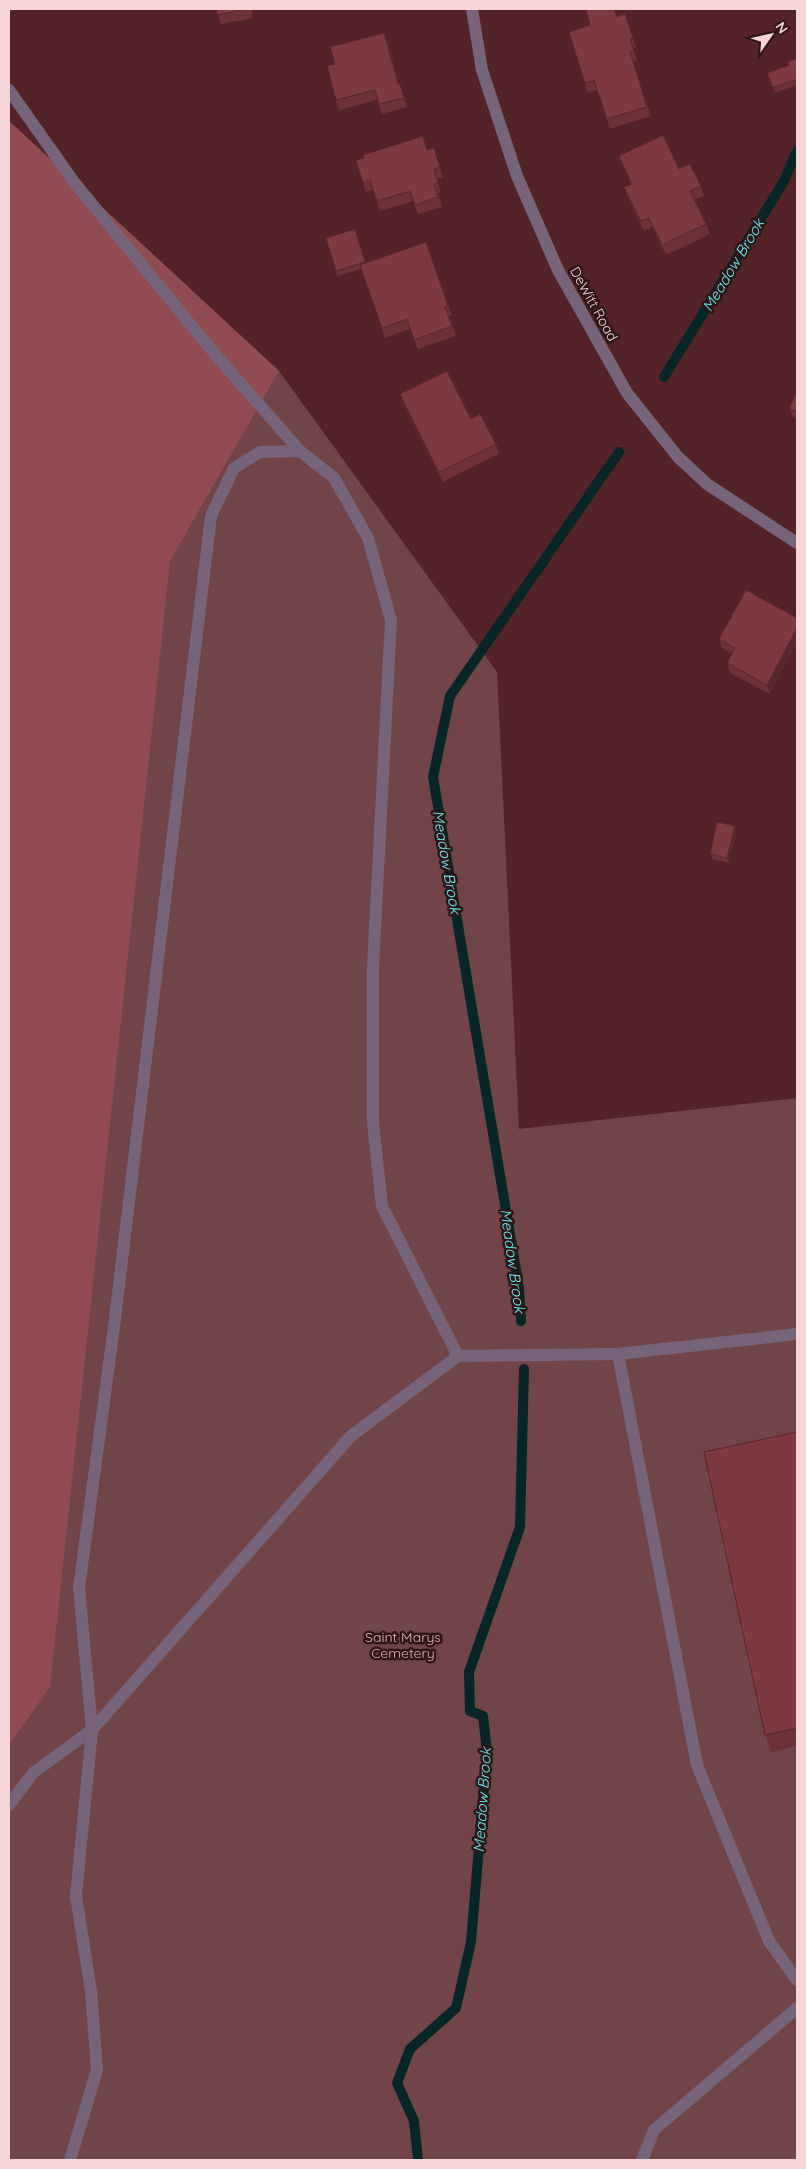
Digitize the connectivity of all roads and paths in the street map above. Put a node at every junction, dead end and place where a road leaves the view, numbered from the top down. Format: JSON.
{"nodes":[{"id":1,"x":472,"y":9,"type":"edge"},
{"id":2,"x":9,"y":90,"type":"edge"},
{"id":3,"x":300,"y":451,"type":"junction"},
{"id":4,"x":797,"y":543,"type":"edge"},
{"id":5,"x":797,"y":1334,"type":"edge"},
{"id":6,"x":618,"y":1354,"type":"junction"},
{"id":7,"x":458,"y":1356,"type":"junction"},
{"id":8,"x":92,"y":1730,"type":"junction"},
{"id":9,"x":9,"y":1805,"type":"edge"},
{"id":10,"x":797,"y":1980,"type":"edge"},
{"id":11,"x":797,"y":2008,"type":"edge"},
{"id":12,"x":70,"y":2160,"type":"edge"},
{"id":13,"x":642,"y":2160,"type":"edge"}],
"edges":[{"from":1,"to":4,"type":"street","name":"DeWitt Road"},
{"from":2,"to":3,"type":"street"},
{"from":3,"to":7,"type":"street"},
{"from":3,"to":8,"type":"street"},
{"from":5,"to":6,"type":"street"},
{"from":6,"to":7,"type":"street"},
{"from":6,"to":10,"type":"street"},
{"from":7,"to":8,"type":"street"},
{"from":8,"to":9,"type":"street"},
{"from":8,"to":12,"type":"street"},
{"from":11,"to":13,"type":"street"}]}
